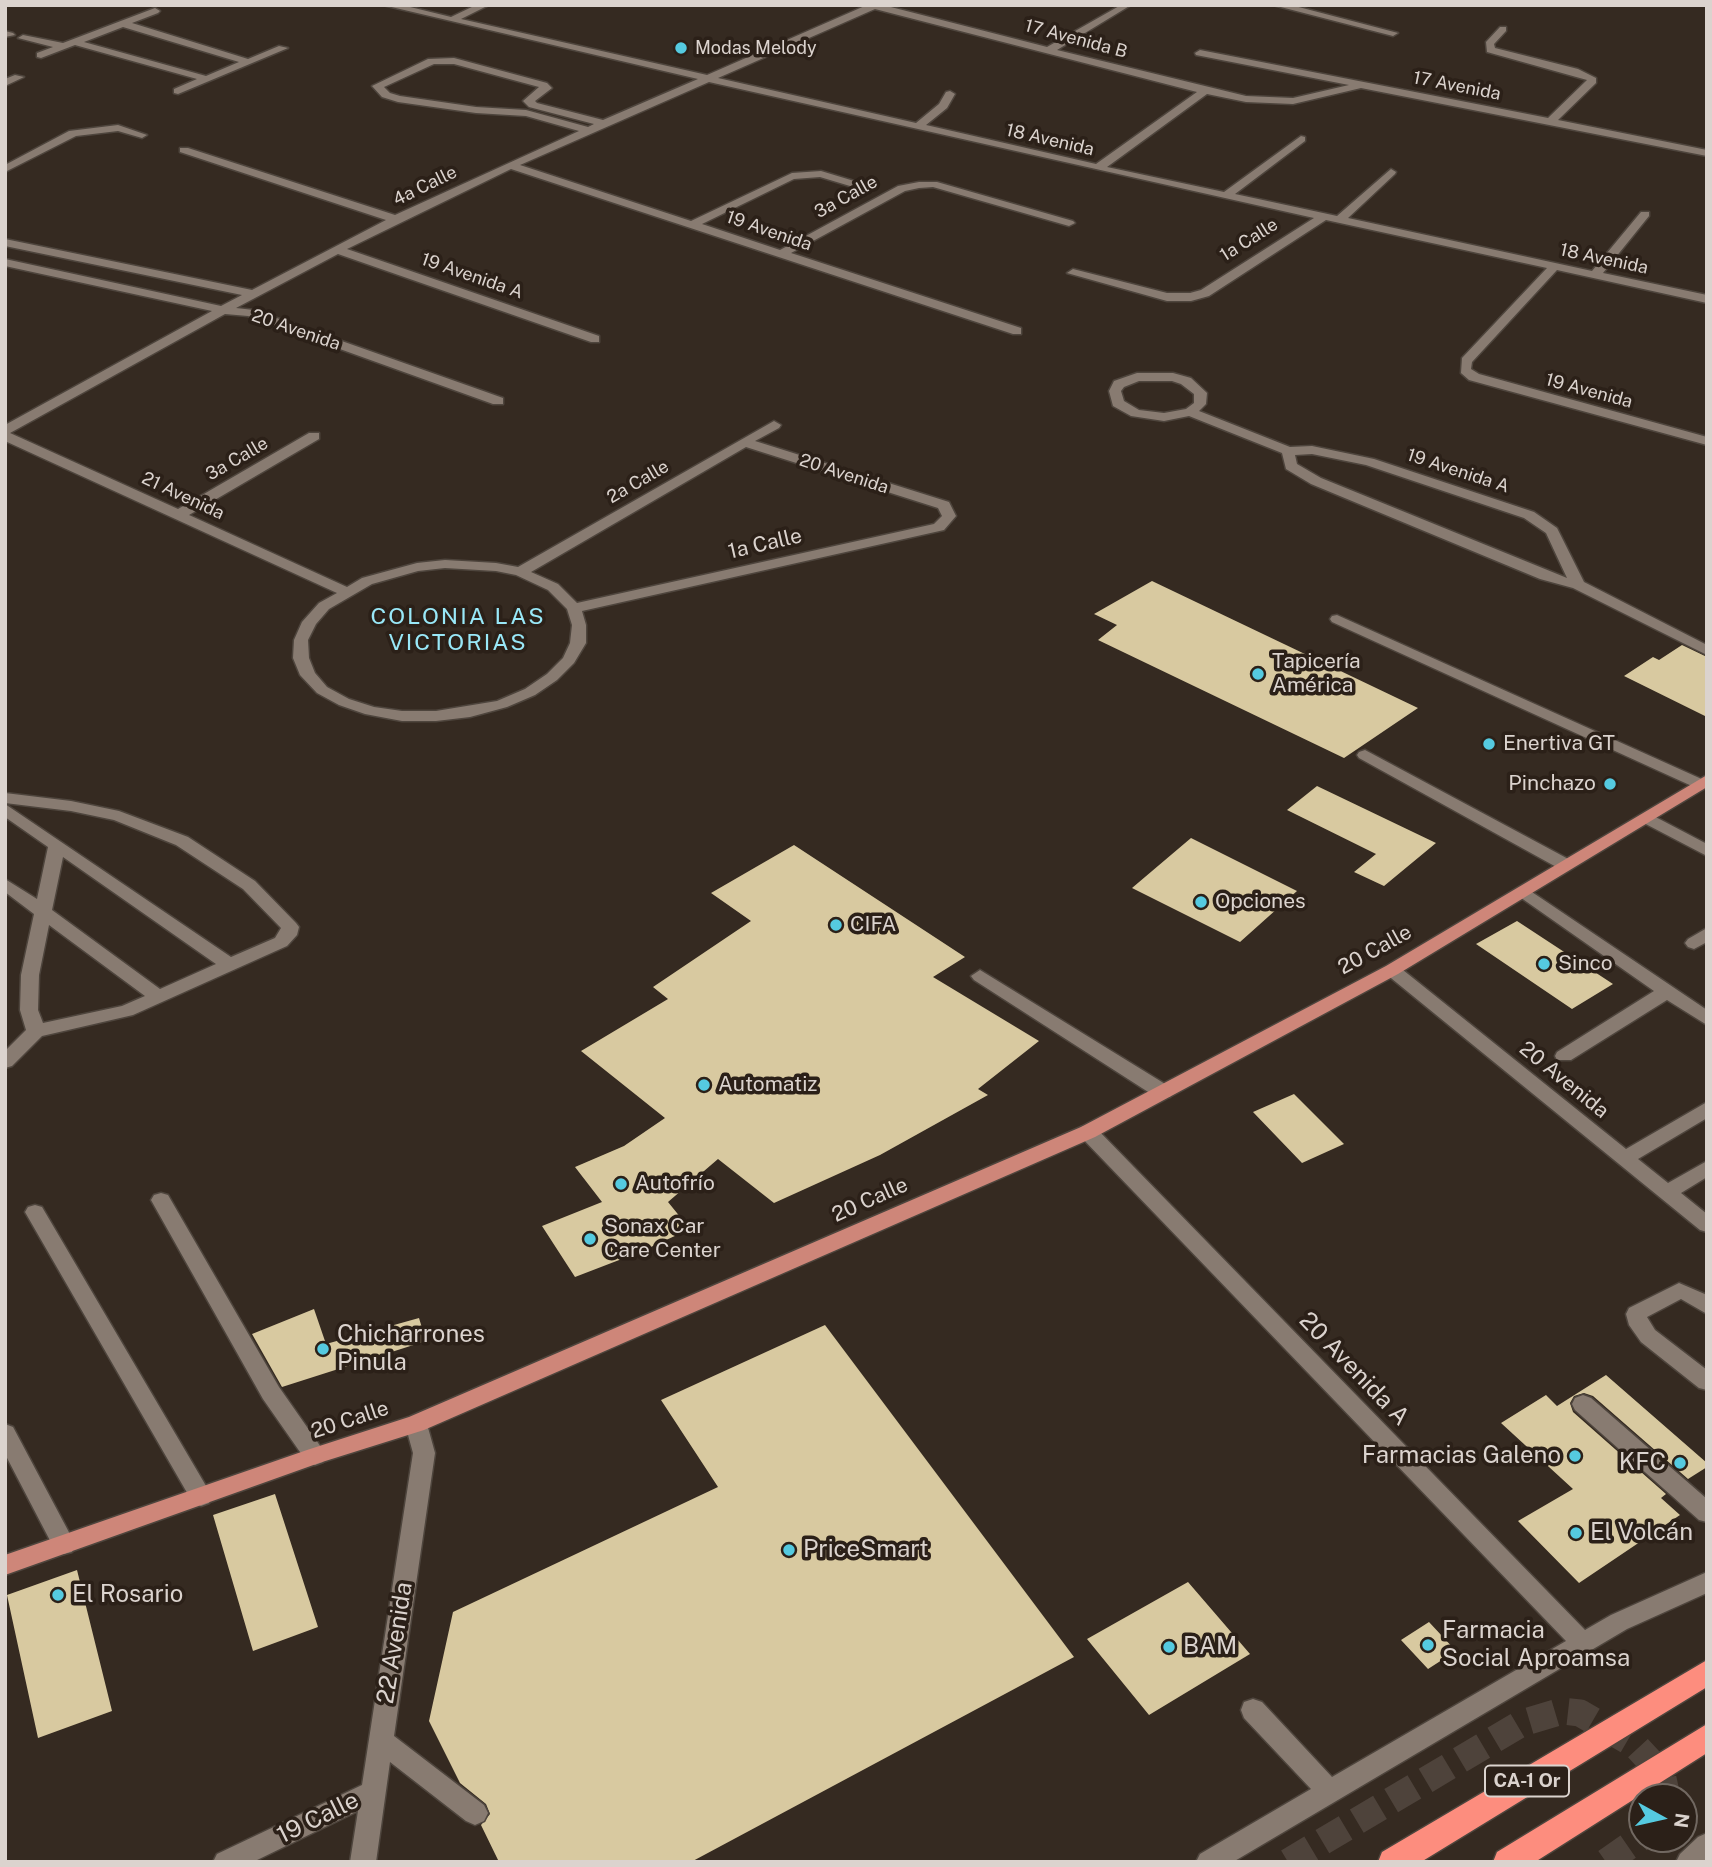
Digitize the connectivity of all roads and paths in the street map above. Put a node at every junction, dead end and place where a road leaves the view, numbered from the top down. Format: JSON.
{"nodes":[{"id":1,"x":388,"y":5,"type":"edge"},
{"id":2,"x":484,"y":5,"type":"edge"},
{"id":3,"x":1278,"y":5,"type":"edge"},
{"id":4,"x":876,"y":6,"type":"edge"},
{"id":5,"x":1127,"y":6,"type":"edge"},
{"id":6,"x":155,"y":10,"type":"dead end"},
{"id":7,"x":451,"y":20,"type":"junction"},
{"id":8,"x":122,"y":23,"type":"junction"},
{"id":9,"x":1503,"y":29,"type":"dead end"},
{"id":10,"x":1393,"y":33,"type":"dead end"},
{"id":11,"x":23,"y":38,"type":"dead end"},
{"id":12,"x":68,"y":44,"type":"junction"},
{"id":13,"x":284,"y":48,"type":"dead end"},
{"id":14,"x":1049,"y":50,"type":"junction"},
{"id":15,"x":1200,"y":53,"type":"dead end"},
{"id":16,"x":41,"y":55,"type":"dead end"},
{"id":17,"x":248,"y":62,"type":"junction"},
{"id":18,"x":19,"y":77,"type":"dead end"},
{"id":19,"x":207,"y":79,"type":"junction"},
{"id":20,"x":706,"y":79,"type":"junction"},
{"id":21,"x":5,"y":83,"type":"edge"},
{"id":22,"x":1361,"y":86,"type":"junction"},
{"id":23,"x":178,"y":91,"type":"dead end"},
{"id":24,"x":1205,"y":91,"type":"junction"},
{"id":25,"x":950,"y":94,"type":"dead end"},
{"id":26,"x":1550,"y":122,"type":"junction"},
{"id":27,"x":604,"y":124,"type":"junction"},
{"id":28,"x":917,"y":127,"type":"junction"},
{"id":29,"x":588,"y":130,"type":"junction"},
{"id":30,"x":142,"y":135,"type":"dead end"},
{"id":31,"x":1301,"y":139,"type":"dead end"},
{"id":32,"x":184,"y":150,"type":"dead end"},
{"id":33,"x":1707,"y":153,"type":"edge"},
{"id":34,"x":510,"y":165,"type":"junction"},
{"id":35,"x":1098,"y":168,"type":"junction"},
{"id":36,"x":5,"y":169,"type":"edge"},
{"id":37,"x":1391,"y":173,"type":"dead end"},
{"id":38,"x":860,"y":186,"type":"dead end"},
{"id":39,"x":1226,"y":196,"type":"junction"},
{"id":40,"x":1645,"y":214,"type":"dead end"},
{"id":41,"x":1323,"y":216,"type":"junction"},
{"id":42,"x":396,"y":219,"type":"junction"},
{"id":43,"x":1339,"y":220,"type":"junction"},
{"id":44,"x":1069,"y":223,"type":"dead end"},
{"id":45,"x":693,"y":224,"type":"junction"},
{"id":46,"x":12,"y":244,"type":"edge"},
{"id":47,"x":337,"y":250,"type":"junction"},
{"id":48,"x":5,"y":252,"type":"edge"},
{"id":49,"x":781,"y":254,"type":"junction"},
{"id":50,"x":5,"y":262,"type":"edge"},
{"id":51,"x":1555,"y":266,"type":"junction"},
{"id":52,"x":1073,"y":273,"type":"dead end"},
{"id":53,"x":1595,"y":275,"type":"junction"},
{"id":54,"x":253,"y":294,"type":"junction"},
{"id":55,"x":1707,"y":299,"type":"edge"},
{"id":56,"x":223,"y":310,"type":"junction"},
{"id":57,"x":1017,"y":331,"type":"dead end"},
{"id":58,"x":595,"y":339,"type":"dead end"},
{"id":59,"x":498,"y":401,"type":"dead end"},
{"id":60,"x":1190,"y":412,"type":"junction"},
{"id":61,"x":774,"y":425,"type":"dead end"},
{"id":62,"x":5,"y":433,"type":"edge"},
{"id":63,"x":314,"y":436,"type":"dead end"},
{"id":64,"x":1707,"y":441,"type":"edge"},
{"id":65,"x":744,"y":442,"type":"junction"},
{"id":66,"x":1288,"y":451,"type":"junction"},
{"id":67,"x":944,"y":505,"type":"joint"},
{"id":68,"x":178,"y":514,"type":"junction"},
{"id":69,"x":520,"y":572,"type":"junction"},
{"id":70,"x":1578,"y":585,"type":"junction"},
{"id":71,"x":345,"y":591,"type":"junction"},
{"id":72,"x":574,"y":608,"type":"junction"},
{"id":73,"x":1337,"y":619,"type":"dead end"},
{"id":74,"x":1707,"y":651,"type":"edge"},
{"id":75,"x":1365,"y":755,"type":"dead end"},
{"id":76,"x":1704,"y":782,"type":"edge"},
{"id":77,"x":5,"y":798,"type":"edge"},
{"id":78,"x":5,"y":809,"type":"edge"},
{"id":79,"x":1646,"y":817,"type":"junction"},
{"id":80,"x":57,"y":845,"type":"junction"},
{"id":81,"x":1707,"y":851,"type":"edge"},
{"id":82,"x":1566,"y":865,"type":"junction"},
{"id":83,"x":5,"y":884,"type":"edge"},
{"id":84,"x":1523,"y":891,"type":"junction"},
{"id":85,"x":45,"y":913,"type":"junction"},
{"id":86,"x":230,"y":965,"type":"junction"},
{"id":87,"x":1392,"y":970,"type":"junction"},
{"id":88,"x":980,"y":976,"type":"dead end"},
{"id":89,"x":1665,"y":992,"type":"junction"},
{"id":90,"x":158,"y":997,"type":"junction"},
{"id":91,"x":1707,"y":1019,"type":"edge"},
{"id":92,"x":36,"y":1031,"type":"junction"},
{"id":93,"x":1564,"y":1056,"type":"dead end"},
{"id":94,"x":5,"y":1062,"type":"edge"},
{"id":95,"x":1163,"y":1092,"type":"junction"},
{"id":96,"x":1707,"y":1109,"type":"edge"},
{"id":97,"x":1088,"y":1132,"type":"junction"},
{"id":98,"x":1625,"y":1158,"type":"junction"},
{"id":99,"x":1707,"y":1168,"type":"edge"},
{"id":100,"x":1667,"y":1193,"type":"junction"},
{"id":101,"x":161,"y":1200,"type":"dead end"},
{"id":102,"x":36,"y":1212,"type":"dead end"},
{"id":103,"x":1707,"y":1225,"type":"edge"},
{"id":104,"x":1707,"y":1306,"type":"edge"},
{"id":105,"x":1707,"y":1382,"type":"edge"},
{"id":106,"x":1583,"y":1404,"type":"dead end"},
{"id":107,"x":416,"y":1424,"type":"junction"},
{"id":108,"x":5,"y":1433,"type":"edge"},
{"id":109,"x":315,"y":1456,"type":"junction"},
{"id":110,"x":201,"y":1497,"type":"junction"},
{"id":111,"x":1707,"y":1513,"type":"edge"},
{"id":112,"x":64,"y":1545,"type":"junction"},
{"id":113,"x":5,"y":1565,"type":"edge"},
{"id":114,"x":1707,"y":1582,"type":"edge"},
{"id":115,"x":1583,"y":1643,"type":"junction"},
{"id":116,"x":1707,"y":1672,"type":"edge"},
{"id":117,"x":1253,"y":1710,"type":"dead end"},
{"id":118,"x":1707,"y":1737,"type":"edge"},
{"id":119,"x":380,"y":1740,"type":"junction"},
{"id":120,"x":1329,"y":1791,"type":"junction"},
{"id":121,"x":373,"y":1792,"type":"junction"},
{"id":122,"x":475,"y":1813,"type":"dead end"},
{"id":123,"x":1707,"y":1844,"type":"edge"},
{"id":124,"x":226,"y":1862,"type":"edge"},
{"id":125,"x":363,"y":1862,"type":"edge"},
{"id":126,"x":1209,"y":1862,"type":"edge"},
{"id":127,"x":1393,"y":1862,"type":"edge"},
{"id":128,"x":1508,"y":1862,"type":"edge"},
{"id":129,"x":1689,"y":1862,"type":"edge"}],
"edges":[{"from":1,"to":7,"type":"street","name":"18 Avenida"},
{"from":2,"to":7,"type":"street"},
{"from":3,"to":10,"type":"street"},
{"from":4,"to":14,"type":"street","name":"17 Avenida B"},
{"from":4,"to":20,"type":"street","name":"4a Calle"},
{"from":5,"to":14,"type":"street"},
{"from":6,"to":8,"type":"street"},
{"from":7,"to":20,"type":"street","name":"18 Avenida"},
{"from":8,"to":12,"type":"street"},
{"from":8,"to":17,"type":"street"},
{"from":9,"to":26,"type":"street"},
{"from":11,"to":12,"type":"street"},
{"from":12,"to":16,"type":"street"},
{"from":12,"to":19,"type":"street"},
{"from":13,"to":17,"type":"street"},
{"from":14,"to":24,"type":"street","name":"17 Avenida B"},
{"from":15,"to":22,"type":"street","name":"17 Avenida"},
{"from":17,"to":19,"type":"street"},
{"from":18,"to":21,"type":"street"},
{"from":19,"to":23,"type":"street"},
{"from":20,"to":27,"type":"street","name":"4a Calle"},
{"from":20,"to":28,"type":"street","name":"18 Avenida"},
{"from":22,"to":24,"type":"street","name":"17 Avenida B"},
{"from":22,"to":26,"type":"street","name":"17 Avenida"},
{"from":24,"to":35,"type":"street"},
{"from":25,"to":28,"type":"street"},
{"from":26,"to":33,"type":"street","name":"17 Avenida"},
{"from":27,"to":29,"type":"street","name":"4a Calle"},
{"from":27,"to":29,"type":"street"},
{"from":28,"to":35,"type":"street","name":"18 Avenida"},
{"from":29,"to":34,"type":"street","name":"4a Calle"},
{"from":30,"to":36,"type":"street"},
{"from":31,"to":39,"type":"street"},
{"from":32,"to":42,"type":"street"},
{"from":34,"to":42,"type":"street","name":"4a Calle"},
{"from":34,"to":45,"type":"street","name":"19 Avenida"},
{"from":35,"to":39,"type":"street","name":"18 Avenida"},
{"from":37,"to":43,"type":"street"},
{"from":38,"to":45,"type":"street"},
{"from":39,"to":41,"type":"street","name":"18 Avenida"},
{"from":40,"to":53,"type":"street"},
{"from":41,"to":43,"type":"street","name":"18 Avenida"},
{"from":41,"to":52,"type":"street","name":"1a Calle"},
{"from":42,"to":47,"type":"street","name":"4a Calle"},
{"from":43,"to":51,"type":"street","name":"18 Avenida"},
{"from":44,"to":49,"type":"street","name":"3a Calle"},
{"from":45,"to":49,"type":"street","name":"19 Avenida"},
{"from":46,"to":48,"type":"street"},
{"from":46,"to":54,"type":"street","name":"20 Avenida"},
{"from":47,"to":54,"type":"street","name":"4a Calle"},
{"from":47,"to":58,"type":"street","name":"19 Avenida A"},
{"from":49,"to":57,"type":"street","name":"19 Avenida"},
{"from":50,"to":56,"type":"street","name":"20 Avenida"},
{"from":51,"to":53,"type":"street","name":"18 Avenida"},
{"from":51,"to":64,"type":"street","name":"19 Avenida"},
{"from":53,"to":55,"type":"street","name":"18 Avenida"},
{"from":54,"to":56,"type":"street","name":"4a Calle"},
{"from":56,"to":59,"type":"street","name":"20 Avenida"},
{"from":56,"to":62,"type":"street","name":"4a Calle"},
{"from":60,"to":60,"type":"street","name":"19 Avenida A"},
{"from":60,"to":66,"type":"street","name":"19 Avenida A"},
{"from":61,"to":65,"type":"street","name":"2a Calle"},
{"from":62,"to":68,"type":"street","name":"21 Avenida"},
{"from":63,"to":68,"type":"street","name":"3a Calle"},
{"from":65,"to":67,"type":"street","name":"20 Avenida"},
{"from":65,"to":69,"type":"street","name":"2a Calle"},
{"from":66,"to":70,"type":"street"},
{"from":66,"to":70,"type":"street","name":"19 Avenida A"},
{"from":67,"to":72,"type":"street","name":"1a Calle"},
{"from":68,"to":71,"type":"street","name":"21 Avenida"},
{"from":69,"to":71,"type":"street"},
{"from":69,"to":72,"type":"street"},
{"from":70,"to":74,"type":"street"},
{"from":71,"to":72,"type":"street"},
{"from":73,"to":76,"type":"street"},
{"from":75,"to":82,"type":"street"},
{"from":76,"to":79,"type":"main road","name":"20 Calle"},
{"from":77,"to":86,"type":"street"},
{"from":78,"to":80,"type":"street"},
{"from":79,"to":81,"type":"street"},
{"from":79,"to":82,"type":"main road","name":"20 Calle"},
{"from":80,"to":85,"type":"street"},
{"from":80,"to":86,"type":"street"},
{"from":82,"to":84,"type":"main road","name":"20 Calle"},
{"from":83,"to":85,"type":"street"},
{"from":84,"to":87,"type":"main road","name":"20 Calle"},
{"from":84,"to":89,"type":"street"},
{"from":85,"to":90,"type":"street"},
{"from":85,"to":92,"type":"street"},
{"from":86,"to":90,"type":"street"},
{"from":87,"to":95,"type":"main road","name":"20 Calle"},
{"from":87,"to":98,"type":"street","name":"20 Avenida"},
{"from":88,"to":95,"type":"street"},
{"from":89,"to":91,"type":"street"},
{"from":89,"to":93,"type":"street"},
{"from":90,"to":92,"type":"street"},
{"from":92,"to":94,"type":"street"},
{"from":95,"to":97,"type":"main road","name":"20 Calle"},
{"from":96,"to":98,"type":"street"},
{"from":97,"to":107,"type":"main road","name":"20 Calle"},
{"from":97,"to":115,"type":"street","name":"20 Avenida A"},
{"from":98,"to":100,"type":"street","name":"20 Avenida"},
{"from":99,"to":100,"type":"street"},
{"from":100,"to":103,"type":"street","name":"20 Avenida"},
{"from":101,"to":109,"type":"street"},
{"from":102,"to":110,"type":"street"},
{"from":104,"to":105,"type":"street"},
{"from":106,"to":111,"type":"street"},
{"from":107,"to":109,"type":"main road","name":"20 Calle"},
{"from":107,"to":119,"type":"street","name":"22 Avenida"},
{"from":108,"to":112,"type":"street"},
{"from":109,"to":110,"type":"main road","name":"20 Calle"},
{"from":110,"to":112,"type":"main road","name":"20 Calle"},
{"from":112,"to":113,"type":"main road","name":"20 Calle"},
{"from":114,"to":115,"type":"street"},
{"from":115,"to":120,"type":"street"},
{"from":116,"to":127,"type":"highway","number":"CA-1 Or"},
{"from":117,"to":120,"type":"street"},
{"from":118,"to":128,"type":"highway","number":"CA-1 Or"},
{"from":119,"to":121,"type":"street","name":"22 Avenida"},
{"from":119,"to":122,"type":"street"},
{"from":120,"to":126,"type":"street"},
{"from":121,"to":124,"type":"street","name":"19 Calle"},
{"from":121,"to":125,"type":"street","name":"22 Avenida"},
{"from":123,"to":129,"type":"street"}]}
